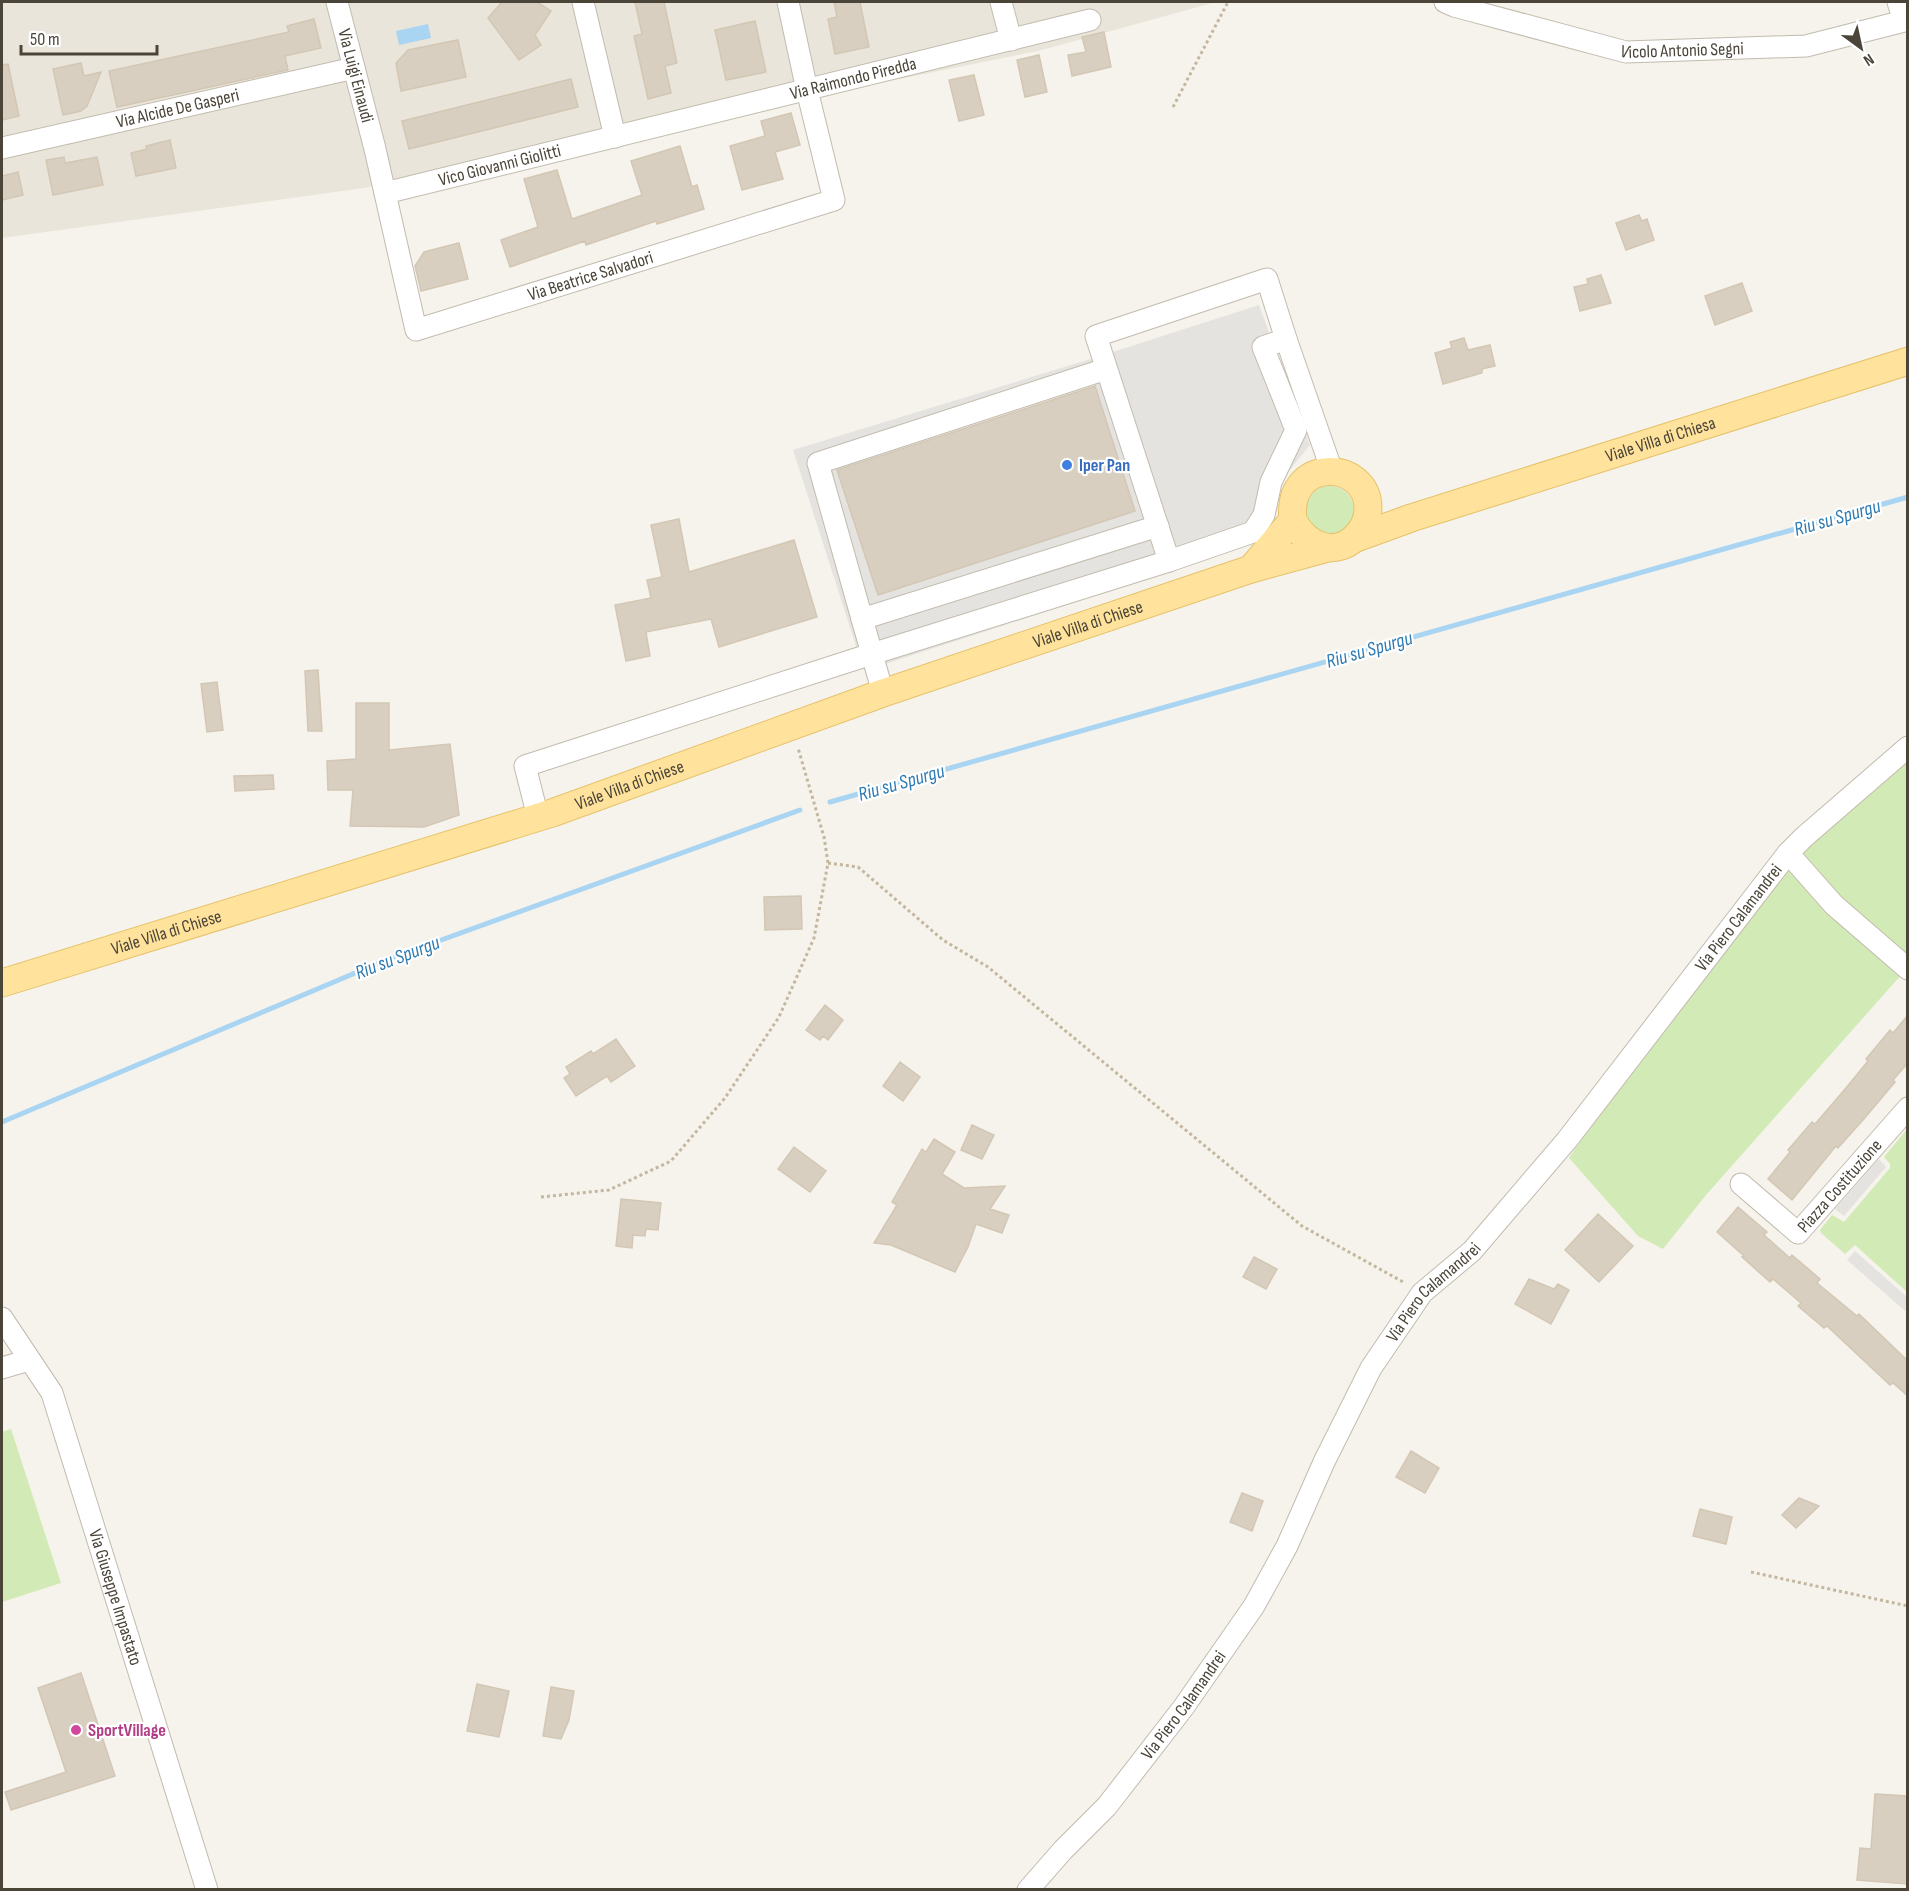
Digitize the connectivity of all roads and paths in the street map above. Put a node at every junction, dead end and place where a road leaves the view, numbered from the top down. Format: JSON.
{"nodes":[{"id":1,"x":337,"y":2,"type":"edge"},
{"id":2,"x":583,"y":2,"type":"edge"},
{"id":3,"x":788,"y":2,"type":"edge"},
{"id":4,"x":1001,"y":2,"type":"edge"},
{"id":5,"x":1228,"y":2,"type":"edge"},
{"id":6,"x":1445,"y":2,"type":"edge"},
{"id":7,"x":1898,"y":2,"type":"edge"},
{"id":8,"x":1090,"y":20,"type":"dead end"},
{"id":9,"x":1011,"y":40,"type":"junction"},
{"id":10,"x":354,"y":68,"type":"junction"},
{"id":11,"x":807,"y":90,"type":"junction"},
{"id":12,"x":1173,"y":107,"type":"dead end"},
{"id":13,"x":615,"y":137,"type":"junction"},
{"id":14,"x":2,"y":148,"type":"edge"},
{"id":15,"x":375,"y":149,"type":"joint"},
{"id":16,"x":385,"y":194,"type":"junction"},
{"id":17,"x":1286,"y":339,"type":"junction"},
{"id":18,"x":1908,"y":360,"type":"edge"},
{"id":19,"x":1106,"y":369,"type":"junction"},
{"id":20,"x":1303,"y":387,"type":"junction"},
{"id":21,"x":1281,"y":393,"type":"junction"},
{"id":22,"x":1332,"y":471,"type":"junction"},
{"id":23,"x":1368,"y":503,"type":"junction"},
{"id":24,"x":1411,"y":518,"type":"junction"},
{"id":25,"x":1293,"y":520,"type":"junction"},
{"id":26,"x":1158,"y":526,"type":"junction"},
{"id":27,"x":1356,"y":538,"type":"junction"},
{"id":28,"x":1328,"y":548,"type":"junction"},
{"id":29,"x":1169,"y":561,"type":"junction"},
{"id":30,"x":1251,"y":569,"type":"junction"},
{"id":31,"x":862,"y":619,"type":"junction"},
{"id":32,"x":873,"y":654,"type":"junction"},
{"id":33,"x":883,"y":693,"type":"junction"},
{"id":34,"x":791,"y":726,"type":"junction"},
{"id":35,"x":1908,"y":747,"type":"edge"},
{"id":36,"x":538,"y":817,"type":"junction"},
{"id":37,"x":1788,"y":854,"type":"junction"},
{"id":38,"x":828,"y":863,"type":"junction"},
{"id":39,"x":1908,"y":969,"type":"edge"},
{"id":40,"x":2,"y":983,"type":"edge"},
{"id":41,"x":1908,"y":1108,"type":"edge"},
{"id":42,"x":1741,"y":1184,"type":"dead end"},
{"id":43,"x":541,"y":1197,"type":"dead end"},
{"id":44,"x":1422,"y":1293,"type":"junction"},
{"id":45,"x":2,"y":1318,"type":"edge"},
{"id":46,"x":29,"y":1360,"type":"junction"},
{"id":47,"x":2,"y":1368,"type":"edge"},
{"id":48,"x":1751,"y":1572,"type":"dead end"},
{"id":49,"x":1908,"y":1606,"type":"edge"},
{"id":50,"x":207,"y":1890,"type":"edge"},
{"id":51,"x":1028,"y":1890,"type":"edge"}],
"edges":[{"from":1,"to":10,"type":"street","name":"Via Luigi Einaudi"},
{"from":2,"to":13,"type":"street"},
{"from":3,"to":11,"type":"street"},
{"from":4,"to":9,"type":"street"},
{"from":5,"to":12,"type":"path"},
{"from":6,"to":7,"type":"street","name":"Vicolo Antonio Segni"},
{"from":8,"to":9,"type":"street","name":"Via Raimondo Piredda"},
{"from":9,"to":11,"type":"street","name":"Via Raimondo Piredda"},
{"from":10,"to":14,"type":"street","name":"Via Alcide De Gasperi"},
{"from":10,"to":15,"type":"street","name":"Via Luigi Einaudi"},
{"from":11,"to":13,"type":"street","name":"Via Raimondo Piredda"},
{"from":11,"to":16,"type":"street","name":"Via Beatrice Salvadori"},
{"from":13,"to":16,"type":"street","name":"Vico Giovanni Giolitti"},
{"from":15,"to":16,"type":"street","name":"Via Beatrice Salvadori"},
{"from":17,"to":19,"type":"street"},
{"from":17,"to":20,"type":"street"},
{"from":17,"to":21,"type":"street"},
{"from":18,"to":24,"type":"main road","name":"Viale Villa di Chiesa"},
{"from":19,"to":26,"type":"street"},
{"from":19,"to":31,"type":"street"},
{"from":20,"to":21,"type":"street"},
{"from":20,"to":22,"type":"street"},
{"from":21,"to":29,"type":"street"},
{"from":22,"to":23,"type":"main road"},
{"from":22,"to":25,"type":"main road"},
{"from":23,"to":24,"type":"main road"},
{"from":23,"to":27,"type":"main road"},
{"from":24,"to":27,"type":"main road","name":"Viale Villa di Chiesa"},
{"from":25,"to":28,"type":"main road"},
{"from":25,"to":30,"type":"main road"},
{"from":26,"to":29,"type":"street"},
{"from":26,"to":31,"type":"street"},
{"from":27,"to":28,"type":"main road","name":"Viale Villa di Chiesa"},
{"from":28,"to":30,"type":"main road","name":"Viale Villa di Chiesa"},
{"from":29,"to":32,"type":"street"},
{"from":30,"to":33,"type":"main road","name":"Viale Villa di Chiese"},
{"from":31,"to":32,"type":"street"},
{"from":32,"to":33,"type":"street"},
{"from":32,"to":36,"type":"street"},
{"from":33,"to":34,"type":"main road","name":"Viale Villa di Chiese"},
{"from":34,"to":36,"type":"main road","name":"Viale Villa di Chiese"},
{"from":34,"to":38,"type":"path"},
{"from":35,"to":37,"type":"street","name":"Via Piero Calamandrei"},
{"from":36,"to":40,"type":"main road","name":"Viale Villa di Chiese"},
{"from":37,"to":39,"type":"street"},
{"from":37,"to":44,"type":"street","name":"Via Piero Calamandrei"},
{"from":38,"to":43,"type":"path"},
{"from":38,"to":44,"type":"path"},
{"from":41,"to":42,"type":"street","name":"Piazza Costituzione"},
{"from":44,"to":51,"type":"street","name":"Via Piero Calamandrei"},
{"from":45,"to":46,"type":"street","name":"Via Giuseppe Impastato"},
{"from":46,"to":47,"type":"street"},
{"from":46,"to":50,"type":"street","name":"Via Giuseppe Impastato"},
{"from":48,"to":49,"type":"path"}]}
